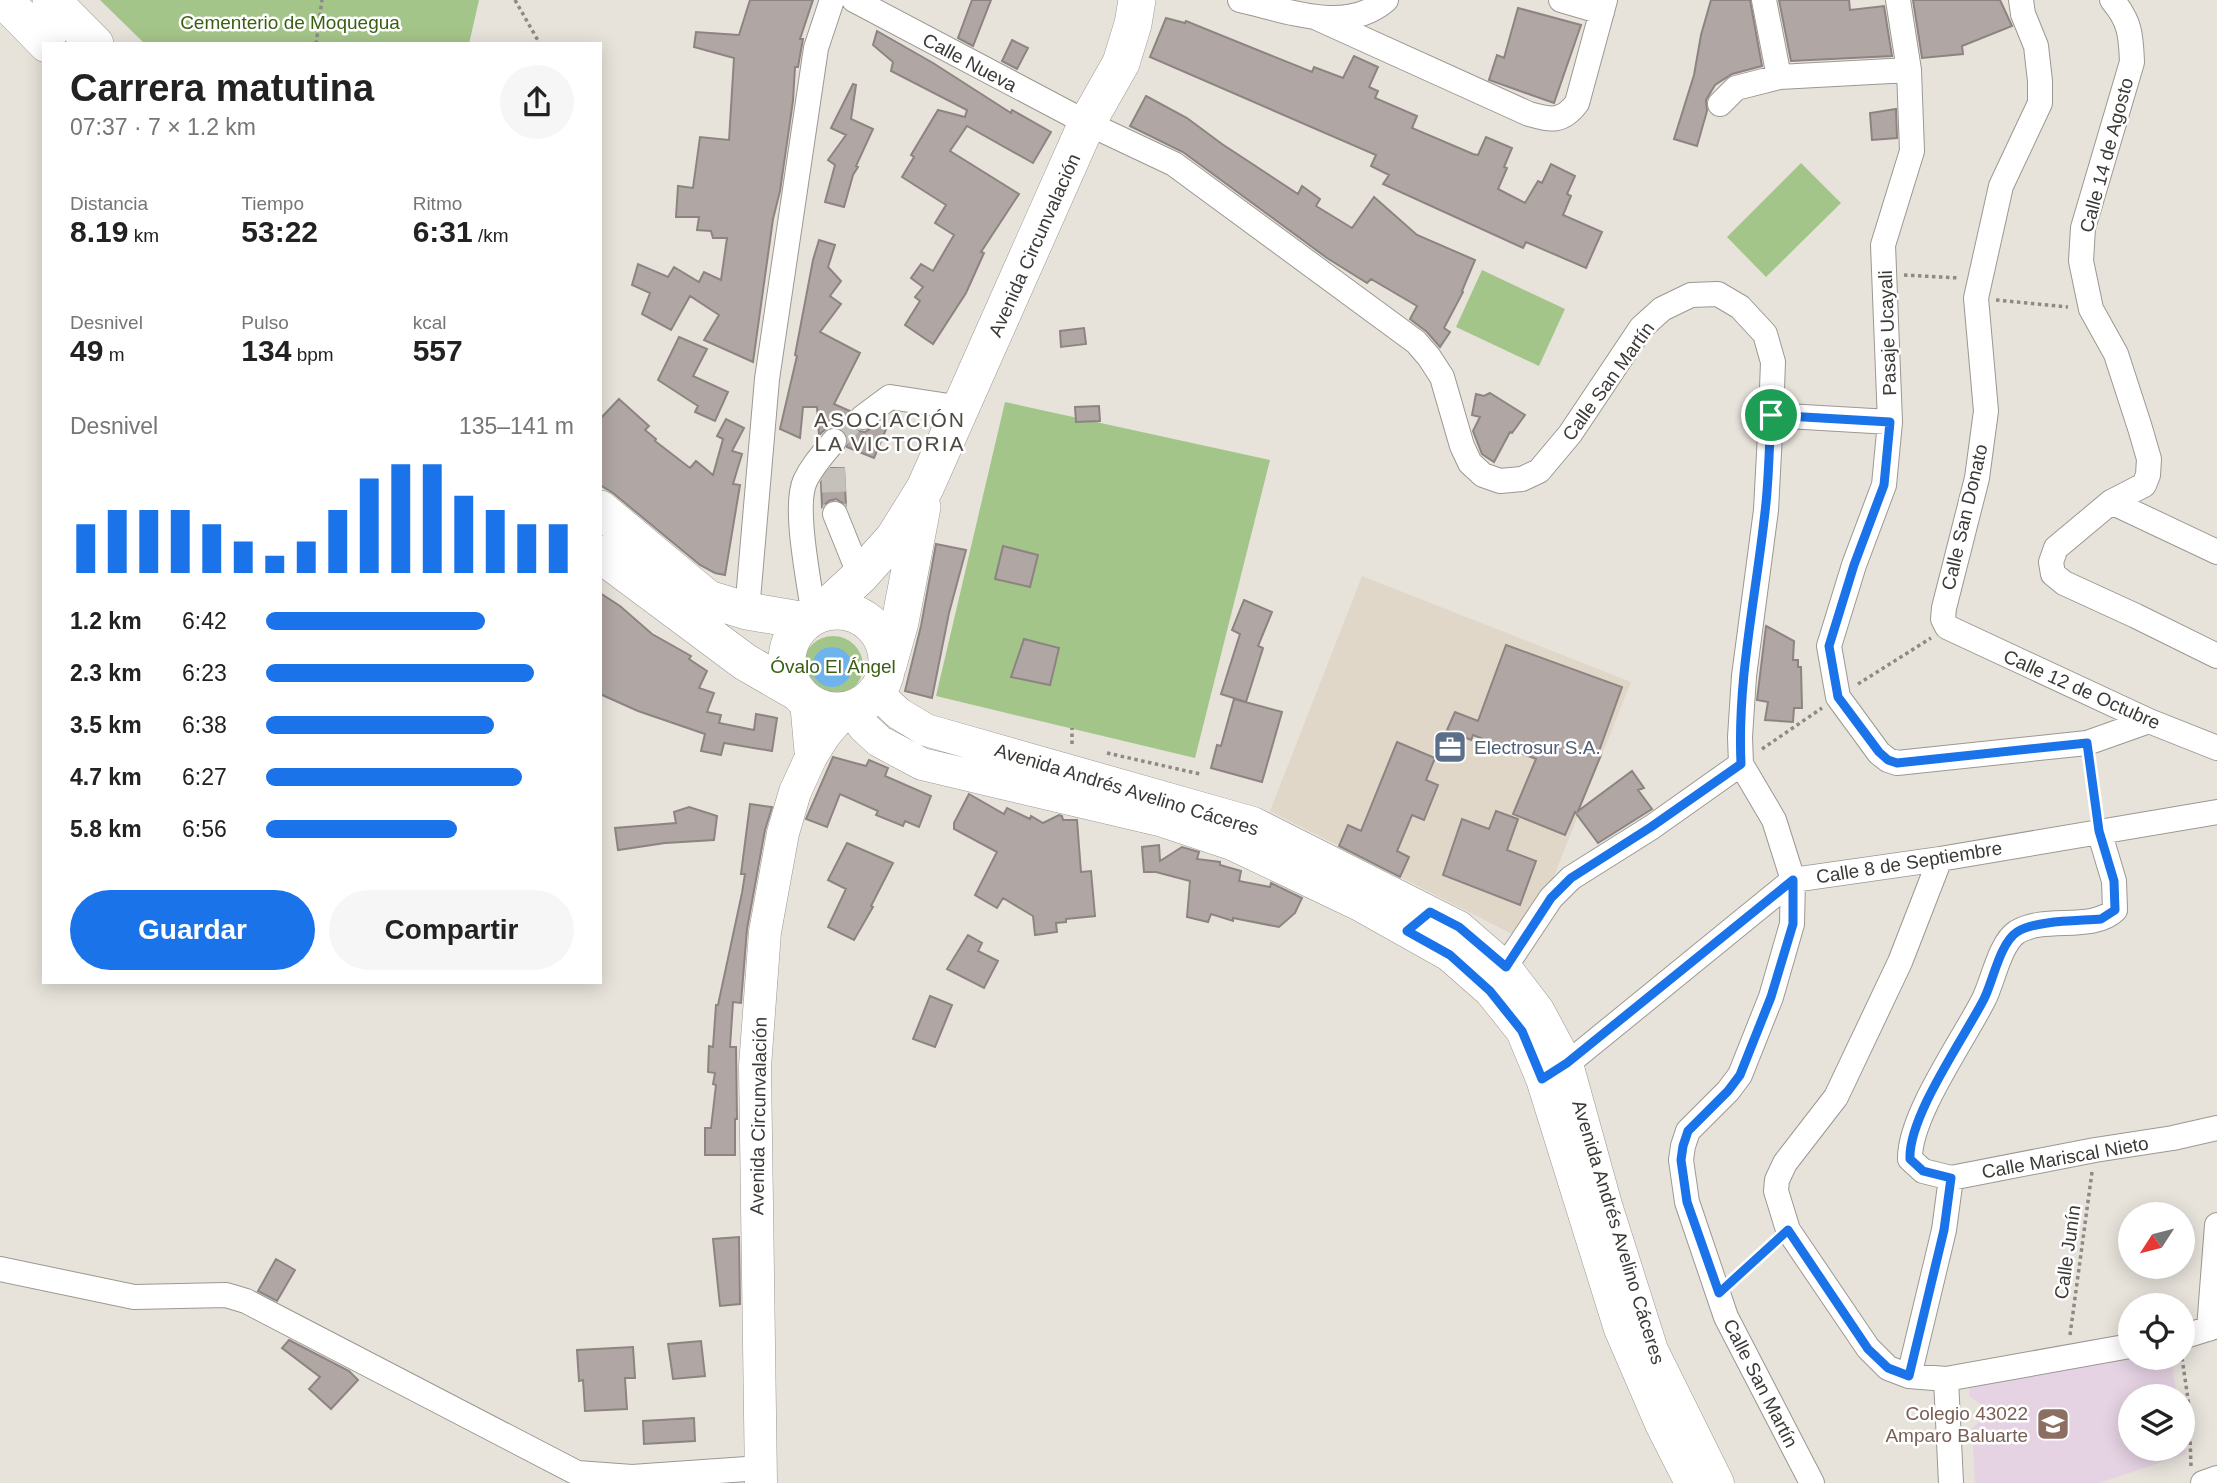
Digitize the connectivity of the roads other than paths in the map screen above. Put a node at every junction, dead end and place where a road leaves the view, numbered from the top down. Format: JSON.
{"nodes":[{"id":1,"x":4,"y":0,"type":"edge"},
{"id":2,"x":51,"y":0,"type":"edge"},
{"id":3,"x":832,"y":0,"type":"edge"},
{"id":4,"x":854,"y":0,"type":"edge"},
{"id":5,"x":1137,"y":0,"type":"edge"},
{"id":6,"x":1240,"y":0,"type":"edge"},
{"id":7,"x":1386,"y":0,"type":"edge"},
{"id":8,"x":1562,"y":0,"type":"edge"},
{"id":9,"x":1764,"y":0,"type":"edge"},
{"id":10,"x":1898,"y":0,"type":"edge"},
{"id":11,"x":2021,"y":0,"type":"edge"},
{"id":12,"x":2112,"y":0,"type":"edge"},
{"id":13,"x":1603,"y":6,"type":"edge"},
{"id":14,"x":1316,"y":10,"type":"edge"},
{"id":15,"x":45,"y":42,"type":"edge"},
{"id":16,"x":93,"y":42,"type":"edge"},
{"id":17,"x":1909,"y":70,"type":"junction"},
{"id":18,"x":1779,"y":77,"type":"junction"},
{"id":19,"x":1720,"y":104,"type":"dead end"},
{"id":20,"x":1087,"y":123,"type":"junction"},
{"id":21,"x":962,"y":408,"type":"junction"},
{"id":22,"x":1771,"y":415,"type":"junction"},
{"id":23,"x":861,"y":416,"type":"tunnel mouth"},
{"id":24,"x":1890,"y":422,"type":"junction"},
{"id":25,"x":833,"y":468,"type":"tunnel mouth"},
{"id":26,"x":925,"y":488,"type":"junction"},
{"id":27,"x":2111,"y":502,"type":"junction"},
{"id":28,"x":602,"y":511,"type":"edge"},
{"id":29,"x":835,"y":514,"type":"tunnel mouth"},
{"id":30,"x":2217,"y":552,"type":"edge"},
{"id":31,"x":602,"y":555,"type":"edge"},
{"id":32,"x":860,"y":576,"type":"junction"},
{"id":33,"x":747,"y":611,"type":"junction"},
{"id":34,"x":813,"y":617,"type":"junction"},
{"id":35,"x":1947,"y":627,"type":"joint"},
{"id":36,"x":2217,"y":656,"type":"edge"},
{"id":37,"x":865,"y":695,"type":"junction"},
{"id":38,"x":802,"y":696,"type":"junction"},
{"id":39,"x":2149,"y":720,"type":"junction"},
{"id":40,"x":2217,"y":748,"type":"edge"},
{"id":41,"x":811,"y":757,"type":"junction"},
{"id":42,"x":1741,"y":764,"type":"junction"},
{"id":43,"x":2217,"y":812,"type":"edge"},
{"id":44,"x":2099,"y":831,"type":"junction"},
{"id":45,"x":1940,"y":859,"type":"junction"},
{"id":46,"x":1793,"y":880,"type":"junction"},
{"id":47,"x":1418,"y":922,"type":"junction"},
{"id":48,"x":1506,"y":967,"type":"junction"},
{"id":49,"x":1554,"y":1071,"type":"junction"},
{"id":50,"x":2217,"y":1128,"type":"edge"},
{"id":51,"x":1951,"y":1178,"type":"junction"},
{"id":52,"x":2217,"y":1224,"type":"edge"},
{"id":53,"x":0,"y":1269,"type":"edge"},
{"id":54,"x":2213,"y":1327,"type":"edge"},
{"id":55,"x":2195,"y":1333,"type":"edge"},
{"id":56,"x":2118,"y":1348,"type":"edge"},
{"id":57,"x":1909,"y":1376,"type":"junction"},
{"id":58,"x":1946,"y":1379,"type":"junction"},
{"id":59,"x":761,"y":1476,"type":"edge"},
{"id":60,"x":2197,"y":1477,"type":"edge"},
{"id":61,"x":2217,"y":1478,"type":"edge"},
{"id":62,"x":1691,"y":1483,"type":"edge"},
{"id":63,"x":1718,"y":1483,"type":"edge"},
{"id":64,"x":1812,"y":1483,"type":"edge"},
{"id":65,"x":1951,"y":1483,"type":"edge"}],
"edges":[{"from":1,"to":15,"type":"highway"},
{"from":2,"to":16,"type":"highway"},
{"from":3,"to":33,"type":"street"},
{"from":4,"to":20,"type":"street","name":"Calle Nueva"},
{"from":5,"to":20,"type":"highway","name":"Avenida Circunvalación"},
{"from":6,"to":14,"type":"street"},
{"from":7,"to":14,"type":"street"},
{"from":8,"to":13,"type":"street"},
{"from":9,"to":18,"type":"street"},
{"from":10,"to":17,"type":"street","name":"Pasaje Ucayali"},
{"from":11,"to":35,"type":"street","name":"Calle San Donato"},
{"from":12,"to":27,"type":"street","name":"Calle 14 de Agosto"},
{"from":13,"to":14,"type":"street"},
{"from":17,"to":18,"type":"street"},
{"from":17,"to":24,"type":"street","name":"Pasaje Ucayali"},
{"from":18,"to":19,"type":"street"},
{"from":20,"to":21,"type":"highway","name":"Avenida Circunvalación"},
{"from":20,"to":22,"type":"street","name":"Calle San Martín"},
{"from":21,"to":23,"type":"street"},
{"from":21,"to":26,"type":"highway","name":"Avenida Circunvalación"},
{"from":22,"to":24,"type":"street"},
{"from":22,"to":42,"type":"street","name":"Calle San Martín"},
{"from":24,"to":39,"type":"street","name":"Pasaje Ucayali"},
{"from":25,"to":34,"type":"street"},
{"from":26,"to":32,"type":"highway","name":"Avenida Circunvalación"},
{"from":26,"to":37,"type":"highway","name":"Avenida Circunvalación"},
{"from":27,"to":30,"type":"street"},
{"from":27,"to":36,"type":"street"},
{"from":28,"to":33,"type":"highway"},
{"from":29,"to":32,"type":"street"},
{"from":31,"to":38,"type":"highway"},
{"from":32,"to":34,"type":"highway","name":"Avenida Circunvalación"},
{"from":33,"to":34,"type":"highway"},
{"from":34,"to":37,"type":"highway"},
{"from":34,"to":38,"type":"highway"},
{"from":35,"to":39,"type":"street","name":"Calle 12 de Octubre"},
{"from":37,"to":38,"type":"highway"},
{"from":37,"to":41,"type":"main road","name":"Avenida Circunvalación"},
{"from":37,"to":47,"type":"main road","name":"Avenida Andrés Avelino Cáceres"},
{"from":38,"to":41,"type":"main road","name":"Avenida Circunvalación"},
{"from":39,"to":40,"type":"street","name":"Calle 12 de Octubre"},
{"from":41,"to":59,"type":"main road","name":"Avenida Circunvalación"},
{"from":42,"to":46,"type":"street","name":"Calle San Martín"},
{"from":42,"to":48,"type":"street"},
{"from":43,"to":44,"type":"street","name":"Calle 8 de Septiembre"},
{"from":44,"to":45,"type":"street","name":"Calle 8 de Septiembre"},
{"from":44,"to":51,"type":"street","name":"Calle Mariscal Nieto"},
{"from":45,"to":46,"type":"street","name":"Calle 8 de Septiembre"},
{"from":45,"to":57,"type":"street"},
{"from":46,"to":49,"type":"street","name":"Calle 8 de Septiembre"},
{"from":46,"to":64,"type":"street","name":"Calle San Martín"},
{"from":47,"to":48,"type":"main road","name":"Avenida Andrés Avelino Cáceres"},
{"from":47,"to":49,"type":"main road","name":"Avenida Andrés Avelino Cáceres"},
{"from":48,"to":49,"type":"main road","name":"Avenida Andrés Avelino Cáceres"},
{"from":49,"to":62,"type":"main road","name":"Avenida Andrés Avelino Cáceres"},
{"from":49,"to":63,"type":"main road","name":"Avenida Andrés Avelino Cáceres"},
{"from":50,"to":51,"type":"street","name":"Calle Mariscal Nieto"},
{"from":51,"to":57,"type":"street"},
{"from":52,"to":54,"type":"street"},
{"from":53,"to":59,"type":"street"},
{"from":54,"to":55,"type":"street"},
{"from":56,"to":58,"type":"street"},
{"from":57,"to":58,"type":"street"},
{"from":58,"to":65,"type":"street"},
{"from":60,"to":61,"type":"street"}]}
